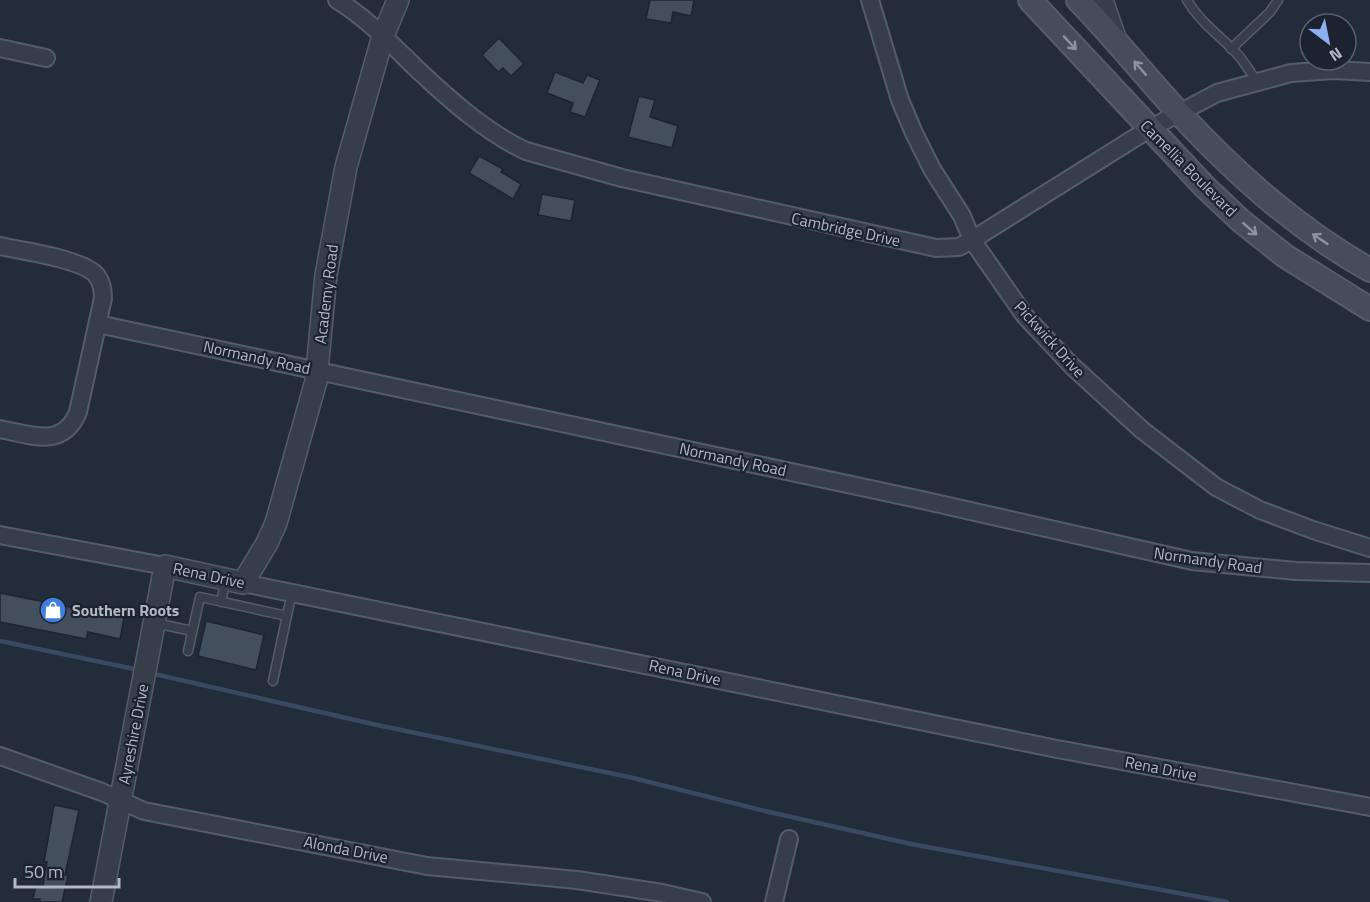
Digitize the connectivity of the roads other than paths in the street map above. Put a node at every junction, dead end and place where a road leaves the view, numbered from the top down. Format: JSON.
{"nodes":[{"id":1,"x":337,"y":0,"type":"edge"},
{"id":2,"x":398,"y":0,"type":"edge"},
{"id":3,"x":870,"y":0,"type":"edge"},
{"id":4,"x":1030,"y":0,"type":"edge"},
{"id":5,"x":1078,"y":0,"type":"edge"},
{"id":6,"x":1102,"y":0,"type":"edge"},
{"id":7,"x":1187,"y":0,"type":"edge"},
{"id":8,"x":1278,"y":0,"type":"edge"},
{"id":9,"x":383,"y":36,"type":"junction"},
{"id":10,"x":1115,"y":38,"type":"junction"},
{"id":11,"x":0,"y":48,"type":"edge"},
{"id":12,"x":1231,"y":49,"type":"junction"},
{"id":13,"x":46,"y":58,"type":"dead end"},
{"id":14,"x":1370,"y":72,"type":"edge"},
{"id":15,"x":1257,"y":82,"type":"junction"},
{"id":16,"x":1178,"y":112,"type":"junction"},
{"id":17,"x":1149,"y":129,"type":"junction"},
{"id":18,"x":972,"y":240,"type":"junction"},
{"id":19,"x":0,"y":246,"type":"edge"},
{"id":20,"x":1370,"y":270,"type":"edge"},
{"id":21,"x":1370,"y":309,"type":"edge"},
{"id":22,"x":98,"y":324,"type":"junction"},
{"id":23,"x":318,"y":370,"type":"junction"},
{"id":24,"x":0,"y":429,"type":"edge"},
{"id":25,"x":0,"y":535,"type":"edge"},
{"id":26,"x":1370,"y":548,"type":"edge"},
{"id":27,"x":165,"y":566,"type":"junction"},
{"id":28,"x":1370,"y":573,"type":"edge"},
{"id":29,"x":235,"y":581,"type":"junction"},
{"id":30,"x":292,"y":592,"type":"junction"},
{"id":31,"x":221,"y":602,"type":"junction"},
{"id":32,"x":287,"y":616,"type":"junction"},
{"id":33,"x":154,"y":623,"type":"junction"},
{"id":34,"x":192,"y":631,"type":"junction"},
{"id":35,"x":188,"y":651,"type":"dead end"},
{"id":36,"x":273,"y":681,"type":"dead end"},
{"id":37,"x":0,"y":756,"type":"edge"},
{"id":38,"x":120,"y":800,"type":"junction"},
{"id":39,"x":1370,"y":807,"type":"edge"},
{"id":40,"x":789,"y":838,"type":"dead end"},
{"id":41,"x":101,"y":902,"type":"edge"},
{"id":42,"x":702,"y":902,"type":"edge"},
{"id":43,"x":774,"y":902,"type":"edge"}],
"edges":[{"from":1,"to":9,"type":"street","name":"Cambridge Drive"},
{"from":2,"to":9,"type":"street","name":"Academy Road"},
{"from":3,"to":18,"type":"street","name":"Pickwick Drive"},
{"from":4,"to":17,"type":"main road","name":"Camellia Boulevard","one_way":true},
{"from":5,"to":10,"type":"main road","name":"Camellia Boulevard"},
{"from":6,"to":10,"type":"street"},
{"from":7,"to":12,"type":"lane"},
{"from":8,"to":12,"type":"lane"},
{"from":9,"to":18,"type":"street","name":"Cambridge Drive"},
{"from":9,"to":23,"type":"street","name":"Academy Road"},
{"from":16,"to":10,"type":"main road","name":"Camellia Boulevard","one_way":true},
{"from":11,"to":13,"type":"street"},
{"from":12,"to":15,"type":"lane"},
{"from":14,"to":15,"type":"street","name":"Cambridge Drive"},
{"from":15,"to":16,"type":"street","name":"Cambridge Drive"},
{"from":16,"to":17,"type":"street","name":"Cambridge Drive"},
{"from":20,"to":16,"type":"main road","name":"Camellia Boulevard","one_way":true},
{"from":17,"to":18,"type":"street","name":"Cambridge Drive"},
{"from":17,"to":21,"type":"main road","name":"Camellia Boulevard","one_way":true},
{"from":18,"to":26,"type":"street","name":"Pickwick Drive"},
{"from":19,"to":22,"type":"street"},
{"from":22,"to":23,"type":"street","name":"Normandy Road"},
{"from":22,"to":24,"type":"street"},
{"from":23,"to":28,"type":"street","name":"Normandy Road"},
{"from":23,"to":29,"type":"street","name":"Academy Road"},
{"from":25,"to":27,"type":"street","name":"Rena Drive"},
{"from":27,"to":29,"type":"street","name":"Rena Drive"},
{"from":27,"to":33,"type":"street","name":"Ayreshire Drive"},
{"from":29,"to":30,"type":"street","name":"Rena Drive"},
{"from":29,"to":31,"type":"lane"},
{"from":30,"to":32,"type":"lane"},
{"from":30,"to":39,"type":"street","name":"Rena Drive"},
{"from":31,"to":32,"type":"lane"},
{"from":31,"to":34,"type":"lane"},
{"from":32,"to":36,"type":"lane"},
{"from":33,"to":34,"type":"lane"},
{"from":33,"to":38,"type":"street","name":"Ayreshire Drive"},
{"from":34,"to":35,"type":"lane"},
{"from":37,"to":38,"type":"street","name":"Alonda Drive"},
{"from":38,"to":41,"type":"street","name":"Ayreshire Drive"},
{"from":38,"to":42,"type":"street","name":"Alonda Drive"},
{"from":40,"to":43,"type":"street"}]}
